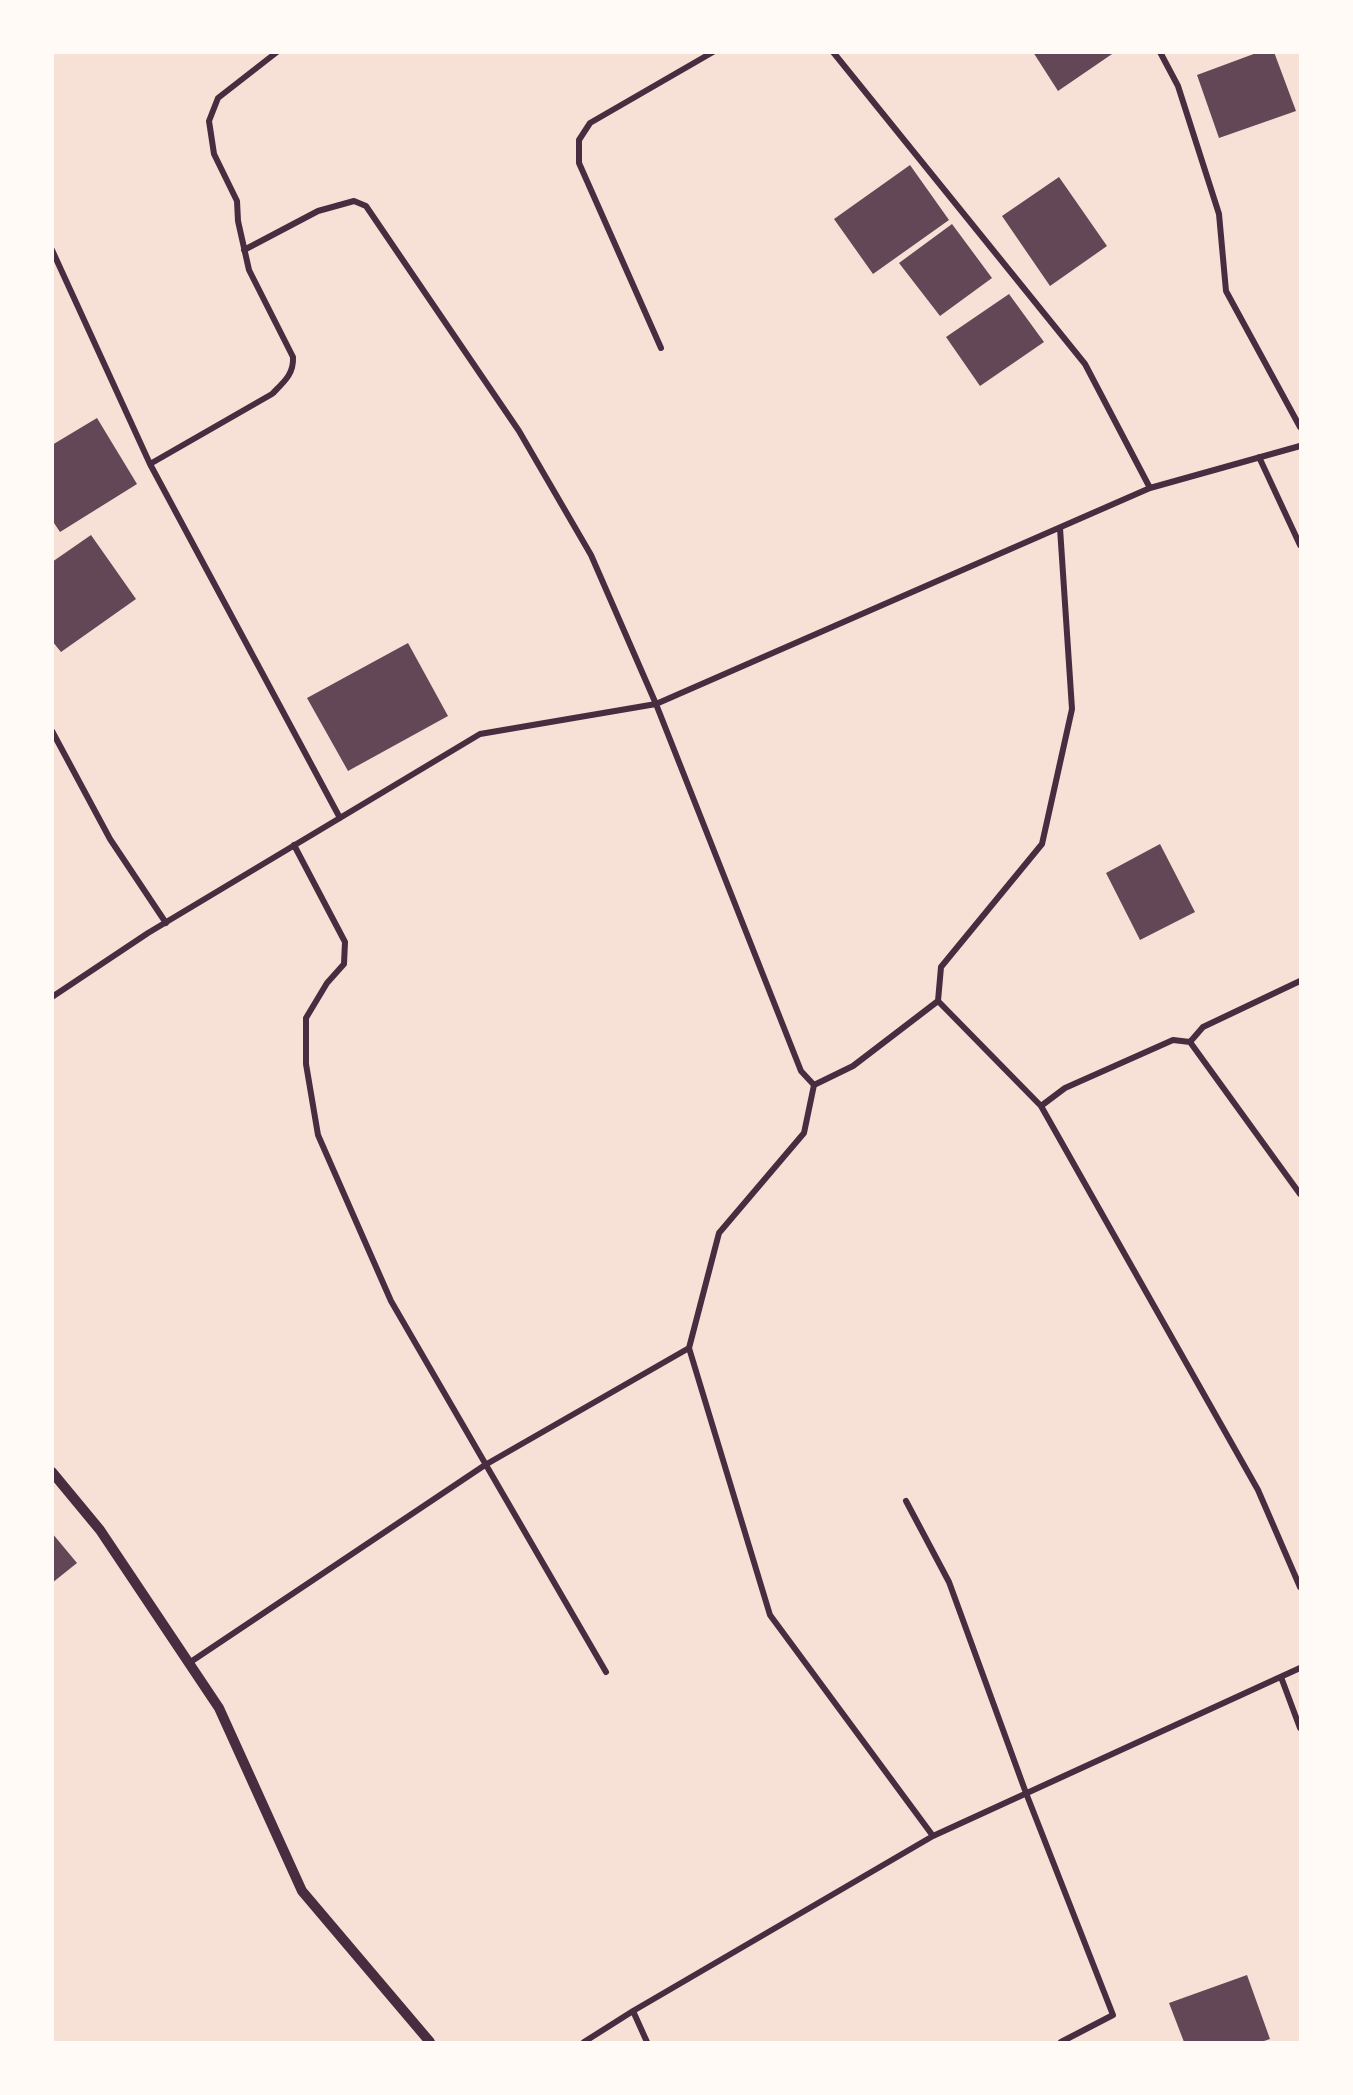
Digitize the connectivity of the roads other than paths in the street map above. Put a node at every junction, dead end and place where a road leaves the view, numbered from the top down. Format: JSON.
{"nodes":[{"id":1,"x":277,"y":52,"type":"edge"},
{"id":2,"x":713,"y":52,"type":"edge"},
{"id":3,"x":832,"y":52,"type":"edge"},
{"id":4,"x":1160,"y":52,"type":"edge"},
{"id":5,"x":52,"y":250,"type":"edge"},
{"id":6,"x":244,"y":250,"type":"junction"},
{"id":7,"x":661,"y":348,"type":"dead end"},
{"id":8,"x":1300,"y":427,"type":"edge"},
{"id":9,"x":1300,"y":446,"type":"edge"},
{"id":10,"x":1259,"y":457,"type":"junction"},
{"id":11,"x":150,"y":464,"type":"junction"},
{"id":12,"x":1150,"y":489,"type":"junction"},
{"id":13,"x":1060,"y":528,"type":"junction"},
{"id":14,"x":1300,"y":545,"type":"edge"},
{"id":15,"x":656,"y":704,"type":"junction"},
{"id":16,"x":52,"y":731,"type":"edge"},
{"id":17,"x":340,"y":818,"type":"junction"},
{"id":18,"x":294,"y":845,"type":"junction"},
{"id":19,"x":166,"y":923,"type":"junction"},
{"id":20,"x":1300,"y":981,"type":"edge"},
{"id":21,"x":52,"y":997,"type":"edge"},
{"id":22,"x":938,"y":1001,"type":"junction"},
{"id":23,"x":1190,"y":1042,"type":"junction"},
{"id":24,"x":814,"y":1085,"type":"junction"},
{"id":25,"x":1041,"y":1106,"type":"junction"},
{"id":26,"x":1300,"y":1194,"type":"edge"},
{"id":27,"x":689,"y":1348,"type":"junction"},
{"id":28,"x":485,"y":1465,"type":"junction"},
{"id":29,"x":52,"y":1472,"type":"edge"},
{"id":30,"x":906,"y":1501,"type":"dead end"},
{"id":31,"x":1300,"y":1587,"type":"edge"},
{"id":32,"x":189,"y":1663,"type":"junction"},
{"id":33,"x":1300,"y":1668,"type":"edge"},
{"id":34,"x":606,"y":1672,"type":"dead end"},
{"id":35,"x":1281,"y":1677,"type":"junction"},
{"id":36,"x":1300,"y":1728,"type":"edge"},
{"id":37,"x":1026,"y":1793,"type":"junction"},
{"id":38,"x":933,"y":1836,"type":"junction"},
{"id":39,"x":633,"y":2011,"type":"junction"},
{"id":40,"x":430,"y":2043,"type":"edge"},
{"id":41,"x":584,"y":2043,"type":"edge"},
{"id":42,"x":647,"y":2043,"type":"edge"},
{"id":43,"x":1061,"y":2043,"type":"edge"}],
"edges":[{"from":1,"to":6,"type":"street"},
{"from":2,"to":7,"type":"street"},
{"from":3,"to":12,"type":"street"},
{"from":4,"to":8,"type":"street"},
{"from":5,"to":11,"type":"street"},
{"from":6,"to":11,"type":"street"},
{"from":6,"to":15,"type":"street"},
{"from":9,"to":10,"type":"street"},
{"from":10,"to":12,"type":"street"},
{"from":10,"to":14,"type":"street"},
{"from":11,"to":17,"type":"street"},
{"from":12,"to":13,"type":"street"},
{"from":13,"to":15,"type":"street"},
{"from":13,"to":22,"type":"street"},
{"from":15,"to":17,"type":"street"},
{"from":15,"to":24,"type":"street"},
{"from":16,"to":19,"type":"street"},
{"from":17,"to":18,"type":"street"},
{"from":18,"to":19,"type":"street"},
{"from":18,"to":28,"type":"street"},
{"from":19,"to":21,"type":"street"},
{"from":20,"to":23,"type":"street"},
{"from":22,"to":24,"type":"street"},
{"from":22,"to":25,"type":"street"},
{"from":23,"to":25,"type":"street"},
{"from":23,"to":26,"type":"street"},
{"from":24,"to":27,"type":"street"},
{"from":25,"to":31,"type":"street"},
{"from":27,"to":28,"type":"street"},
{"from":27,"to":38,"type":"street"},
{"from":28,"to":32,"type":"street"},
{"from":28,"to":34,"type":"street"},
{"from":29,"to":32,"type":"street"},
{"from":30,"to":37,"type":"street"},
{"from":32,"to":40,"type":"street"},
{"from":33,"to":35,"type":"street"},
{"from":35,"to":36,"type":"street"},
{"from":35,"to":37,"type":"street"},
{"from":37,"to":38,"type":"street"},
{"from":37,"to":43,"type":"street"},
{"from":38,"to":39,"type":"street"},
{"from":39,"to":41,"type":"street"},
{"from":39,"to":42,"type":"street"}]}
